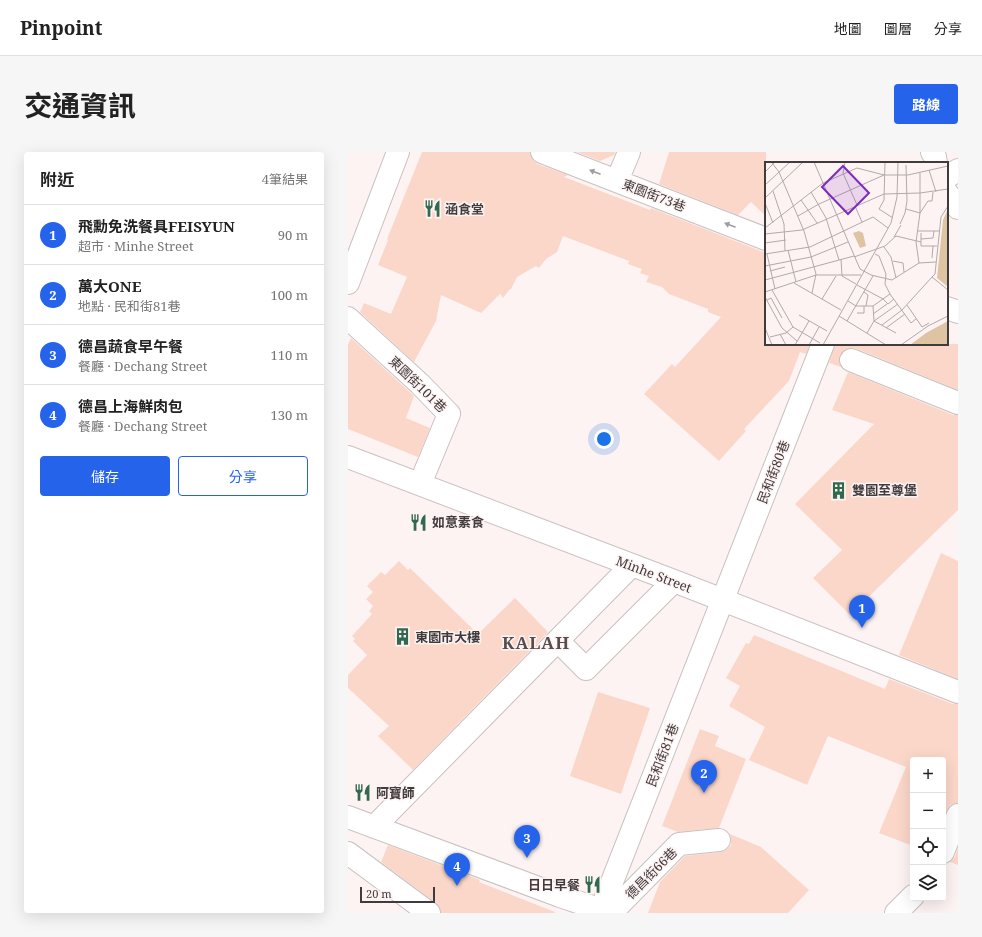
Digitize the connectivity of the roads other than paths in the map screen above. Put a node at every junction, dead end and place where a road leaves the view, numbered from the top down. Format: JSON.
{"nodes":[{"id":1,"x":398,"y":152,"type":"edge"},
{"id":2,"x":542,"y":152,"type":"edge"},
{"id":3,"x":629,"y":152,"type":"edge"},
{"id":4,"x":932,"y":152,"type":"edge"},
{"id":5,"x":936,"y":162,"type":"edge"},
{"id":6,"x":958,"y":170,"type":"edge"},
{"id":7,"x":948,"y":176,"type":"edge"},
{"id":8,"x":618,"y":181,"type":"junction"},
{"id":9,"x":948,"y":194,"type":"edge"},
{"id":10,"x":958,"y":208,"type":"edge"},
{"id":11,"x":765,"y":239,"type":"edge"},
{"id":12,"x":348,"y":283,"type":"edge"},
{"id":13,"x":948,"y":308,"type":"edge"},
{"id":14,"x":958,"y":312,"type":"edge"},
{"id":15,"x":348,"y":318,"type":"edge"},
{"id":16,"x":823,"y":345,"type":"edge"},
{"id":17,"x":851,"y":360,"type":"dead end"},
{"id":18,"x":958,"y":403,"type":"edge"},
{"id":19,"x":348,"y":457,"type":"edge"},
{"id":20,"x":420,"y":484,"type":"junction"},
{"id":21,"x":632,"y":565,"type":"junction"},
{"id":22,"x":674,"y":581,"type":"junction"},
{"id":23,"x":722,"y":601,"type":"junction"},
{"id":24,"x":558,"y":640,"type":"junction"},
{"id":25,"x":958,"y":692,"type":"edge"},
{"id":26,"x":958,"y":815,"type":"edge"},
{"id":27,"x":348,"y":817,"type":"edge"},
{"id":28,"x":374,"y":827,"type":"junction"},
{"id":29,"x":719,"y":840,"type":"dead end"},
{"id":30,"x":946,"y":845,"type":"edge"},
{"id":31,"x":348,"y":853,"type":"edge"},
{"id":32,"x":910,"y":899,"type":"edge"},
{"id":33,"x":558,"y":905,"type":"edge"},
{"id":34,"x":607,"y":912,"type":"edge"},
{"id":35,"x":429,"y":913,"type":"edge"},
{"id":36,"x":896,"y":913,"type":"edge"}],
"edges":[{"from":1,"to":12,"type":"street"},
{"from":8,"to":2,"type":"street","name":"東園街73巷","one_way":true},
{"from":3,"to":8,"type":"street"},
{"from":4,"to":5,"type":"street"},
{"from":6,"to":7,"type":"street"},
{"from":11,"to":8,"type":"street","name":"東園街73巷","one_way":true},
{"from":9,"to":10,"type":"street"},
{"from":13,"to":14,"type":"street"},
{"from":15,"to":20,"type":"street","name":"東園街101巷"},
{"from":16,"to":23,"type":"street","name":"民和街80巷"},
{"from":17,"to":18,"type":"street"},
{"from":19,"to":20,"type":"street","name":"Minhe Street"},
{"from":20,"to":21,"type":"street","name":"Minhe Street"},
{"from":21,"to":22,"type":"street","name":"Minhe Street"},
{"from":21,"to":24,"type":"street"},
{"from":22,"to":23,"type":"street","name":"Minhe Street"},
{"from":22,"to":24,"type":"street"},
{"from":23,"to":25,"type":"street","name":"Minhe Street"},
{"from":23,"to":34,"type":"street","name":"民和街81巷"},
{"from":24,"to":28,"type":"street"},
{"from":26,"to":30,"type":"street"},
{"from":27,"to":28,"type":"street"},
{"from":28,"to":33,"type":"street"},
{"from":29,"to":34,"type":"street","name":"德昌街66巷"},
{"from":31,"to":35,"type":"street"},
{"from":32,"to":36,"type":"street"},
{"from":33,"to":34,"type":"street"}]}
